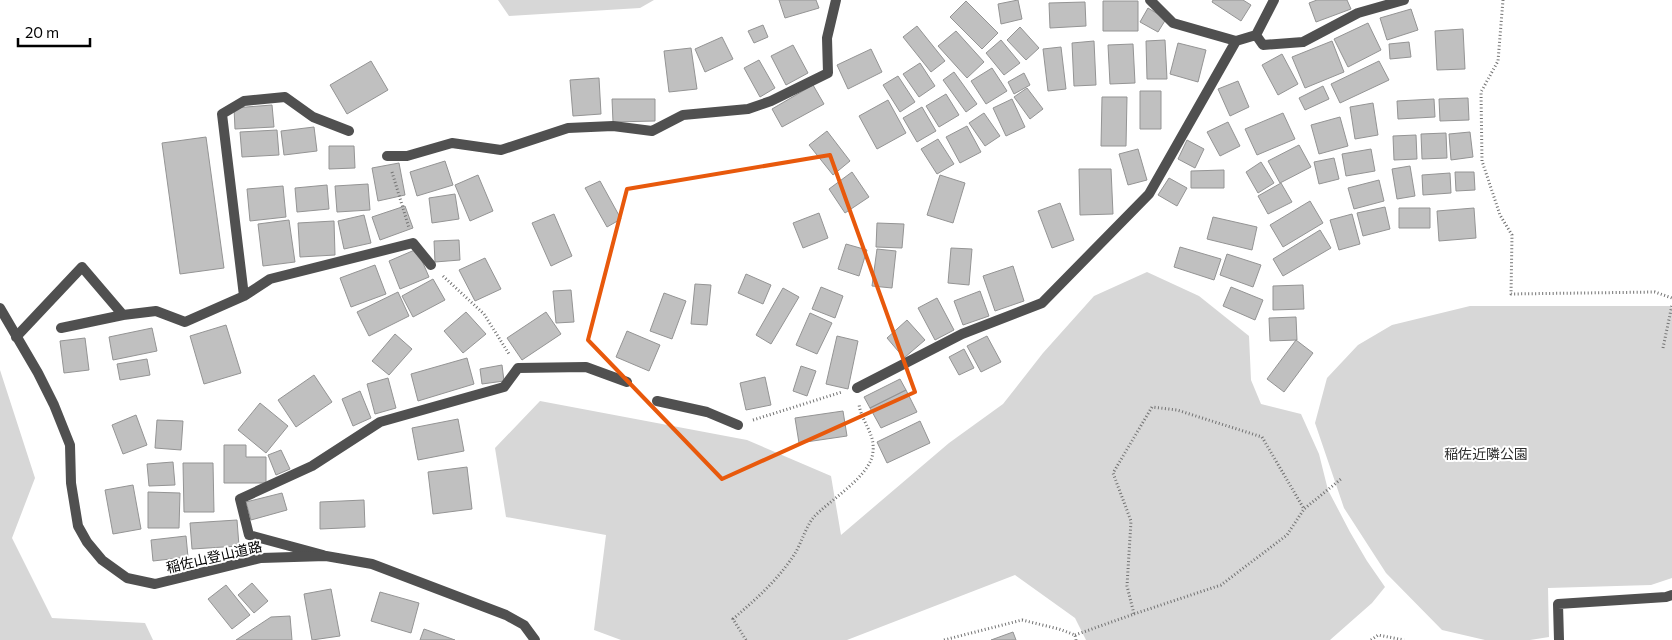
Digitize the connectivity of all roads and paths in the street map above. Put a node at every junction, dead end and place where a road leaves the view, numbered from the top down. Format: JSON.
{"nodes":[{"id":1,"x":836,"y":0,"type":"edge"},
{"id":2,"x":1150,"y":0,"type":"edge"},
{"id":3,"x":1274,"y":0,"type":"edge"},
{"id":4,"x":1404,"y":0,"type":"edge"},
{"id":5,"x":1503,"y":0,"type":"edge"},
{"id":6,"x":1256,"y":35,"type":"junction"},
{"id":7,"x":1236,"y":41,"type":"junction"},
{"id":8,"x":349,"y":131,"type":"dead end"},
{"id":9,"x":387,"y":156,"type":"joint"},
{"id":10,"x":413,"y":243,"type":"junction"},
{"id":11,"x":431,"y":265,"type":"joint"},
{"id":12,"x":244,"y":296,"type":"junction"},
{"id":13,"x":1672,"y":298,"type":"edge"},
{"id":14,"x":1672,"y":305,"type":"edge"},
{"id":15,"x":0,"y":308,"type":"edge"},
{"id":16,"x":123,"y":315,"type":"junction"},
{"id":17,"x":61,"y":328,"type":"dead end"},
{"id":18,"x":16,"y":337,"type":"junction"},
{"id":19,"x":1663,"y":348,"type":"dead end"},
{"id":20,"x":518,"y":368,"type":"junction"},
{"id":21,"x":628,"y":382,"type":"dead end"},
{"id":22,"x":857,"y":388,"type":"joint"},
{"id":23,"x":657,"y":401,"type":"dead end"},
{"id":24,"x":860,"y":412,"type":"dead end"},
{"id":25,"x":738,"y":425,"type":"joint"},
{"id":26,"x":1341,"y":479,"type":"dead end"},
{"id":27,"x":1304,"y":509,"type":"junction"},
{"id":28,"x":326,"y":556,"type":"junction"},
{"id":29,"x":1672,"y":595,"type":"edge"},
{"id":30,"x":1134,"y":614,"type":"junction"},
{"id":31,"x":1075,"y":635,"type":"junction"},
{"id":32,"x":534,"y":640,"type":"edge"},
{"id":33,"x":746,"y":640,"type":"edge"},
{"id":34,"x":944,"y":640,"type":"edge"},
{"id":35,"x":1076,"y":640,"type":"edge"},
{"id":36,"x":1371,"y":640,"type":"edge"},
{"id":37,"x":1404,"y":640,"type":"edge"},
{"id":38,"x":1559,"y":640,"type":"edge"}],
"edges":[{"from":1,"to":9,"type":"street"},
{"from":2,"to":7,"type":"street"},
{"from":3,"to":6,"type":"street"},
{"from":4,"to":6,"type":"street"},
{"from":5,"to":13,"type":"path"},
{"from":6,"to":7,"type":"street"},
{"from":7,"to":22,"type":"street"},
{"from":8,"to":12,"type":"street"},
{"from":9,"to":10,"type":"path"},
{"from":10,"to":11,"type":"street"},
{"from":10,"to":12,"type":"street"},
{"from":11,"to":20,"type":"path"},
{"from":12,"to":16,"type":"street"},
{"from":14,"to":19,"type":"path"},
{"from":15,"to":18,"type":"street","name":"稲佐山登山道路"},
{"from":16,"to":17,"type":"street"},
{"from":16,"to":18,"type":"street"},
{"from":18,"to":28,"type":"street","name":"稲佐山登山道路"},
{"from":20,"to":21,"type":"street"},
{"from":20,"to":28,"type":"street"},
{"from":22,"to":25,"type":"path"},
{"from":23,"to":25,"type":"street"},
{"from":24,"to":33,"type":"path"},
{"from":26,"to":27,"type":"path"},
{"from":27,"to":30,"type":"path"},
{"from":27,"to":30,"type":"path"},
{"from":28,"to":32,"type":"street","name":"稲佐山登山道路"},
{"from":29,"to":38,"type":"street"},
{"from":30,"to":31,"type":"path"},
{"from":31,"to":34,"type":"path"},
{"from":31,"to":35,"type":"path"},
{"from":36,"to":37,"type":"path"}]}
